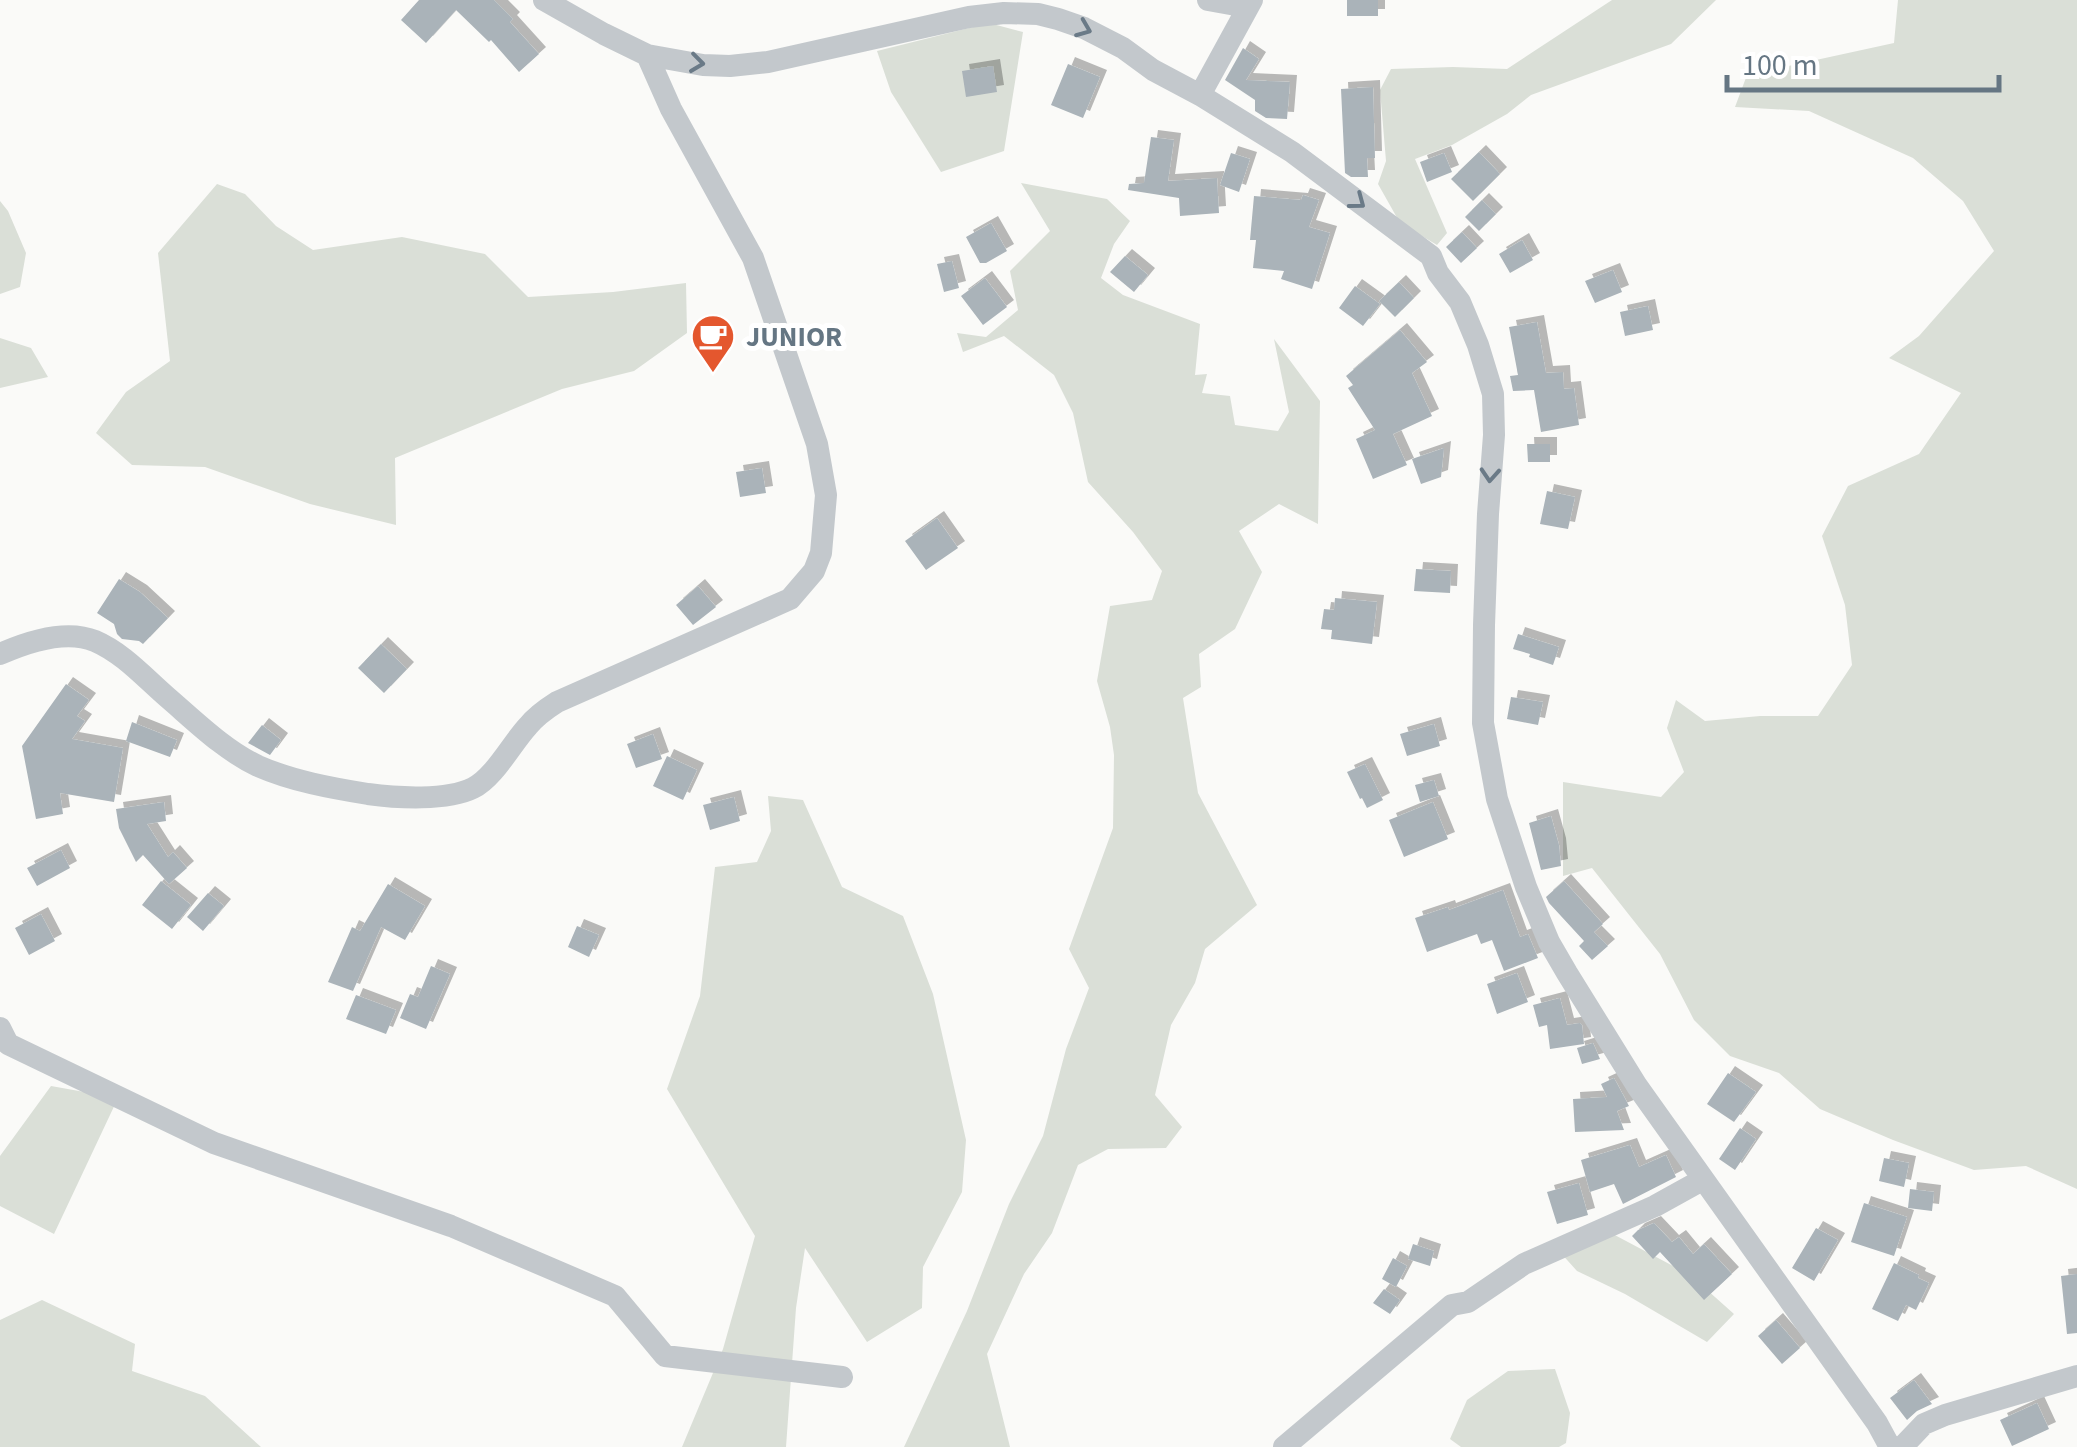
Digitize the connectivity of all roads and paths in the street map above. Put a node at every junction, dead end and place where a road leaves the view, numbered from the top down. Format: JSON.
{"nodes":[{"id":1,"x":544,"y":0,"type":"edge"},
{"id":2,"x":1058,"y":0,"type":"edge"},
{"id":3,"x":1208,"y":0,"type":"edge"},
{"id":4,"x":1250,"y":3,"type":"edge"},
{"id":5,"x":1038,"y":14,"type":"junction"},
{"id":6,"x":647,"y":55,"type":"junction"},
{"id":7,"x":1200,"y":95,"type":"junction"},
{"id":8,"x":0,"y":654,"type":"edge"},
{"id":9,"x":0,"y":1028,"type":"edge"},
{"id":10,"x":1702,"y":1180,"type":"junction"},
{"id":11,"x":2077,"y":1376,"type":"edge"},
{"id":12,"x":842,"y":1377,"type":"dead end"},
{"id":13,"x":1284,"y":1447,"type":"edge"},
{"id":14,"x":1890,"y":1447,"type":"edge"},
{"id":15,"x":1902,"y":1447,"type":"edge"}],
"edges":[{"from":1,"to":6,"type":"street"},
{"from":2,"to":5,"type":"street"},
{"from":3,"to":4,"type":"street"},
{"from":4,"to":7,"type":"street"},
{"from":6,"to":5,"type":"street","one_way":true},
{"from":5,"to":7,"type":"street","one_way":true},
{"from":6,"to":8,"type":"street"},
{"from":7,"to":10,"type":"street","one_way":true},
{"from":9,"to":12,"type":"street"},
{"from":10,"to":13,"type":"street"},
{"from":10,"to":14,"type":"street"},
{"from":11,"to":15,"type":"street"}]}
